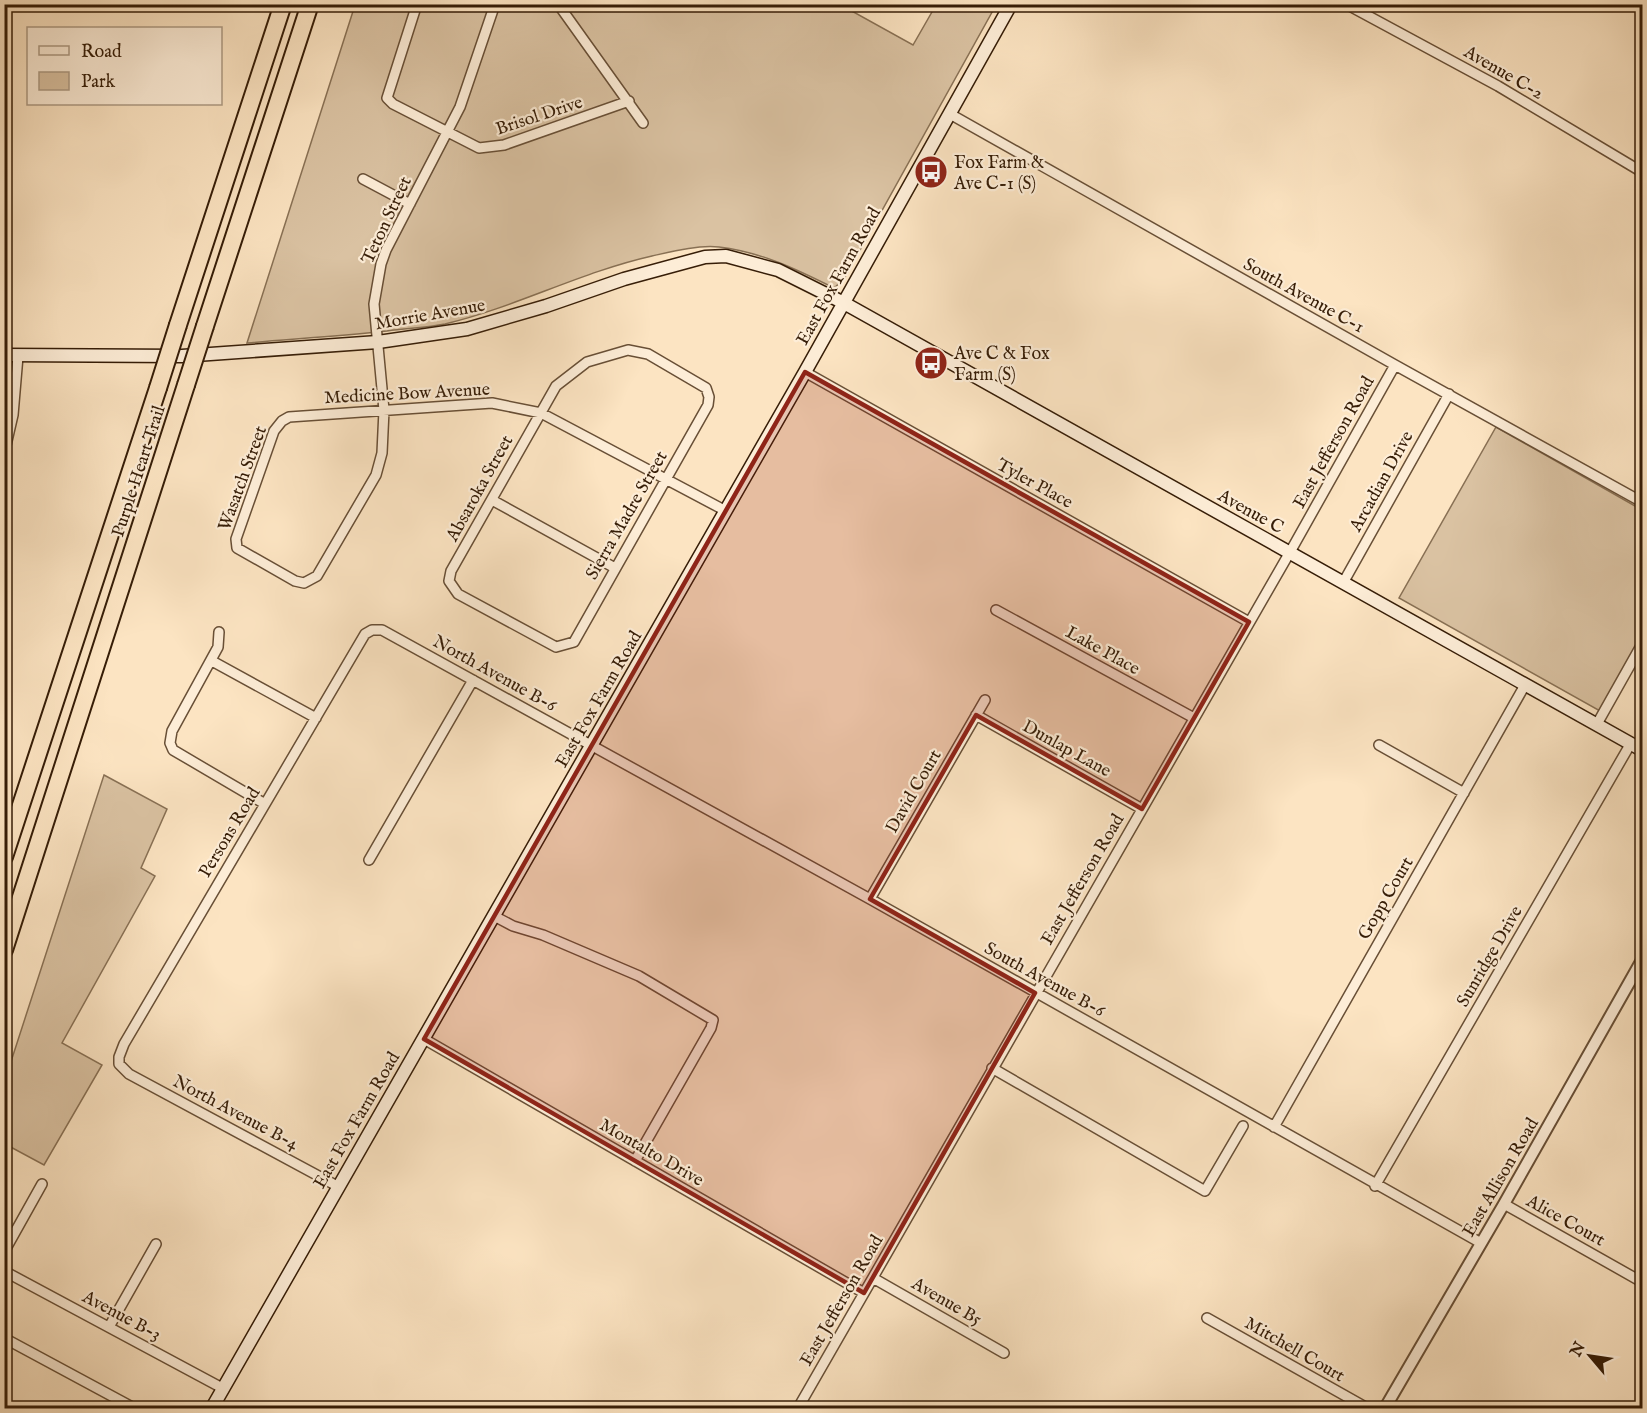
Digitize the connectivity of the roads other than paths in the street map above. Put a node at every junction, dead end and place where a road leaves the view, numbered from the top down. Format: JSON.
{"nodes":[{"id":1,"x":283,"y":4,"type":"edge"},
{"id":2,"x":310,"y":4,"type":"edge"},
{"id":3,"x":417,"y":4,"type":"edge"},
{"id":4,"x":495,"y":4,"type":"edge"},
{"id":5,"x":558,"y":4,"type":"edge"},
{"id":6,"x":1011,"y":4,"type":"edge"},
{"id":7,"x":1346,"y":4,"type":"edge"},
{"id":8,"x":629,"y":101,"type":"junction"},
{"id":9,"x":950,"y":114,"type":"junction"},
{"id":10,"x":643,"y":123,"type":"dead end"},
{"id":11,"x":448,"y":132,"type":"junction"},
{"id":12,"x":1642,"y":172,"type":"edge"},
{"id":13,"x":363,"y":179,"type":"dead end"},
{"id":14,"x":410,"y":204,"type":"junction"},
{"id":15,"x":844,"y":303,"type":"junction"},
{"id":16,"x":378,"y":342,"type":"junction"},
{"id":17,"x":4,"y":355,"type":"edge"},
{"id":18,"x":18,"y":356,"type":"junction"},
{"id":19,"x":1395,"y":365,"type":"junction"},
{"id":20,"x":805,"y":372,"type":"junction"},
{"id":21,"x":1449,"y":394,"type":"junction"},
{"id":22,"x":708,"y":405,"type":"joint"},
{"id":23,"x":384,"y":410,"type":"junction"},
{"id":24,"x":541,"y":412,"type":"junction"},
{"id":25,"x":282,"y":421,"type":"joint"},
{"id":26,"x":4,"y":454,"type":"edge"},
{"id":27,"x":666,"y":479,"type":"junction"},
{"id":28,"x":492,"y":500,"type":"junction"},
{"id":29,"x":1642,"y":502,"type":"edge"},
{"id":30,"x":726,"y":511,"type":"junction"},
{"id":31,"x":237,"y":549,"type":"joint"},
{"id":32,"x":1289,"y":553,"type":"junction"},
{"id":33,"x":615,"y":568,"type":"junction"},
{"id":34,"x":1343,"y":583,"type":"junction"},
{"id":35,"x":996,"y":610,"type":"dead end"},
{"id":36,"x":1249,"y":622,"type":"junction"},
{"id":37,"x":382,"y":630,"type":"joint"},
{"id":38,"x":219,"y":632,"type":"dead end"},
{"id":39,"x":574,"y":642,"type":"joint"},
{"id":40,"x":1642,"y":644,"type":"edge"},
{"id":41,"x":212,"y":661,"type":"junction"},
{"id":42,"x":472,"y":680,"type":"junction"},
{"id":43,"x":1525,"y":685,"type":"junction"},
{"id":44,"x":985,"y":700,"type":"dead end"},
{"id":45,"x":976,"y":715,"type":"junction"},
{"id":46,"x":316,"y":718,"type":"junction"},
{"id":47,"x":1194,"y":718,"type":"junction"},
{"id":48,"x":1597,"y":724,"type":"junction"},
{"id":49,"x":1631,"y":743,"type":"junction"},
{"id":50,"x":592,"y":745,"type":"junction"},
{"id":51,"x":1379,"y":745,"type":"dead end"},
{"id":52,"x":1642,"y":750,"type":"edge"},
{"id":53,"x":1464,"y":793,"type":"junction"},
{"id":54,"x":266,"y":804,"type":"junction"},
{"id":55,"x":1142,"y":809,"type":"junction"},
{"id":56,"x":4,"y":857,"type":"edge"},
{"id":57,"x":369,"y":860,"type":"dead end"},
{"id":58,"x":870,"y":899,"type":"junction"},
{"id":59,"x":494,"y":916,"type":"junction"},
{"id":60,"x":4,"y":950,"type":"edge"},
{"id":61,"x":1642,"y":960,"type":"edge"},
{"id":62,"x":1035,"y":993,"type":"junction"},
{"id":63,"x":424,"y":1039,"type":"junction"},
{"id":64,"x":119,"y":1064,"type":"joint"},
{"id":65,"x":992,"y":1068,"type":"junction"},
{"id":66,"x":1243,"y":1126,"type":"dead end"},
{"id":67,"x":1274,"y":1127,"type":"junction"},
{"id":68,"x":635,"y":1161,"type":"junction"},
{"id":69,"x":42,"y":1184,"type":"dead end"},
{"id":70,"x":1375,"y":1186,"type":"junction"},
{"id":71,"x":339,"y":1187,"type":"junction"},
{"id":72,"x":1504,"y":1204,"type":"junction"},
{"id":73,"x":156,"y":1244,"type":"dead end"},
{"id":74,"x":1481,"y":1244,"type":"junction"},
{"id":75,"x":4,"y":1252,"type":"edge"},
{"id":76,"x":4,"y":1271,"type":"edge"},
{"id":77,"x":873,"y":1278,"type":"junction"},
{"id":78,"x":1642,"y":1282,"type":"edge"},
{"id":79,"x":864,"y":1293,"type":"junction"},
{"id":80,"x":1207,"y":1318,"type":"dead end"},
{"id":81,"x":109,"y":1327,"type":"junction"},
{"id":82,"x":4,"y":1338,"type":"edge"},
{"id":83,"x":1004,"y":1353,"type":"dead end"},
{"id":84,"x":224,"y":1389,"type":"junction"},
{"id":85,"x":134,"y":1408,"type":"edge"},
{"id":86,"x":212,"y":1408,"type":"edge"},
{"id":87,"x":798,"y":1408,"type":"edge"},
{"id":88,"x":1367,"y":1408,"type":"edge"},
{"id":89,"x":1385,"y":1408,"type":"edge"}],
"edges":[{"from":1,"to":56,"type":"highway","name":"Purple Heart Trail","bridge":true},
{"from":2,"to":60,"type":"highway","name":"Purple Heart Trail","bridge":true},
{"from":3,"to":11,"type":"street","name":"Brisol Drive"},
{"from":4,"to":11,"type":"street","name":"Teton Street"},
{"from":5,"to":8,"type":"street"},
{"from":6,"to":9,"type":"main road","name":"East Fox Farm Road"},
{"from":7,"to":12,"type":"street","name":"Avenue C-2"},
{"from":8,"to":10,"type":"street"},
{"from":8,"to":11,"type":"street","name":"Brisol Drive"},
{"from":9,"to":15,"type":"main road","name":"East Fox Farm Road"},
{"from":9,"to":19,"type":"street","name":"South Avenue C-1"},
{"from":11,"to":14,"type":"street","name":"Teton Street"},
{"from":13,"to":14,"type":"street"},
{"from":14,"to":16,"type":"street","name":"Teton Street"},
{"from":15,"to":16,"type":"main road","name":"Morrie Avenue"},
{"from":15,"to":20,"type":"main road","name":"East Fox Farm Road"},
{"from":15,"to":32,"type":"main road","name":"Avenue C"},
{"from":16,"to":18,"type":"main road","name":"Morrie Avenue"},
{"from":16,"to":23,"type":"street","name":"Teton Street"},
{"from":17,"to":18,"type":"main road","name":"Morrie Avenue"},
{"from":18,"to":26,"type":"street"},
{"from":19,"to":21,"type":"street","name":"South Avenue C-1"},
{"from":19,"to":32,"type":"street","name":"East Jefferson Road"},
{"from":20,"to":30,"type":"main road","name":"East Fox Farm Road"},
{"from":20,"to":36,"type":"street","name":"Tyler Place"},
{"from":21,"to":29,"type":"street","name":"South Avenue C-1"},
{"from":21,"to":34,"type":"street","name":"Arcadian Drive"},
{"from":22,"to":24,"type":"street","name":"Absaroka Street"},
{"from":22,"to":27,"type":"street","name":"Sierra Madre Street"},
{"from":23,"to":24,"type":"street","name":"Medicine Bow Avenue"},
{"from":23,"to":25,"type":"street","name":"Medicine Bow Avenue"},
{"from":23,"to":31,"type":"street","name":"Teton Street"},
{"from":24,"to":27,"type":"street","name":"Medicine Bow Avenue"},
{"from":24,"to":28,"type":"street","name":"Absaroka Street"},
{"from":25,"to":31,"type":"street","name":"Wasatch Street"},
{"from":27,"to":30,"type":"street","name":"Medicine Bow Avenue"},
{"from":27,"to":33,"type":"street","name":"Sierra Madre Street"},
{"from":28,"to":33,"type":"street"},
{"from":28,"to":39,"type":"street","name":"Absaroka Street"},
{"from":30,"to":50,"type":"main road","name":"East Fox Farm Road"},
{"from":32,"to":34,"type":"main road","name":"Avenue C"},
{"from":32,"to":36,"type":"street","name":"East Jefferson Road"},
{"from":33,"to":39,"type":"street","name":"Sierra Madre Street"},
{"from":34,"to":43,"type":"main road","name":"Avenue C"},
{"from":35,"to":47,"type":"street","name":"Lake Place"},
{"from":36,"to":47,"type":"street","name":"East Jefferson Road"},
{"from":37,"to":42,"type":"street","name":"North Avenue B-6"},
{"from":37,"to":46,"type":"street","name":"Persons Road"},
{"from":38,"to":41,"type":"street"},
{"from":40,"to":48,"type":"street"},
{"from":41,"to":46,"type":"street"},
{"from":41,"to":54,"type":"street"},
{"from":42,"to":50,"type":"street","name":"North Avenue B-6"},
{"from":42,"to":57,"type":"street"},
{"from":43,"to":48,"type":"main road","name":"Avenue C"},
{"from":43,"to":53,"type":"street","name":"Gopp Court"},
{"from":44,"to":45,"type":"street","name":"David Court"},
{"from":45,"to":55,"type":"street","name":"Dunlap Lane"},
{"from":45,"to":58,"type":"street","name":"David Court"},
{"from":46,"to":54,"type":"street","name":"Persons Road"},
{"from":47,"to":55,"type":"street","name":"East Jefferson Road"},
{"from":48,"to":49,"type":"main road","name":"Avenue C"},
{"from":49,"to":52,"type":"main road","name":"Avenue C"},
{"from":49,"to":70,"type":"street","name":"Sunridge Drive"},
{"from":50,"to":58,"type":"street","name":"South Avenue B-6"},
{"from":50,"to":59,"type":"main road","name":"East Fox Farm Road"},
{"from":51,"to":53,"type":"street"},
{"from":53,"to":67,"type":"street","name":"Gopp Court"},
{"from":54,"to":64,"type":"street","name":"Persons Road"},
{"from":55,"to":62,"type":"street","name":"East Jefferson Road"},
{"from":58,"to":62,"type":"street","name":"South Avenue B-6"},
{"from":59,"to":63,"type":"main road","name":"East Fox Farm Road"},
{"from":59,"to":68,"type":"street"},
{"from":61,"to":72,"type":"street","name":"East Allison Road"},
{"from":62,"to":65,"type":"street","name":"East Jefferson Road"},
{"from":62,"to":67,"type":"street","name":"South Avenue B-6"},
{"from":63,"to":68,"type":"street","name":"Montalto Drive"},
{"from":63,"to":71,"type":"main road","name":"East Fox Farm Road"},
{"from":64,"to":71,"type":"street","name":"North Avenue B-4"},
{"from":65,"to":66,"type":"street"},
{"from":65,"to":77,"type":"street","name":"East Jefferson Road"},
{"from":67,"to":70,"type":"street","name":"South Avenue B-6"},
{"from":68,"to":79,"type":"street","name":"Montalto Drive"},
{"from":69,"to":75,"type":"street"},
{"from":70,"to":74,"type":"street","name":"South Avenue B-6"},
{"from":71,"to":84,"type":"main road","name":"East Fox Farm Road"},
{"from":72,"to":74,"type":"street","name":"East Allison Road"},
{"from":72,"to":78,"type":"street","name":"Alice Court"},
{"from":73,"to":81,"type":"street"},
{"from":74,"to":89,"type":"street","name":"East Allison Road"},
{"from":76,"to":81,"type":"street","name":"Avenue B-3"},
{"from":77,"to":79,"type":"street","name":"East Jefferson Road"},
{"from":77,"to":83,"type":"street","name":"Avenue B5"},
{"from":79,"to":87,"type":"street","name":"East Jefferson Road"},
{"from":80,"to":88,"type":"street","name":"Mitchell Court"},
{"from":81,"to":84,"type":"street","name":"Avenue B-3"},
{"from":82,"to":85,"type":"street"},
{"from":84,"to":86,"type":"main road","name":"East Fox Farm Road"}]}
